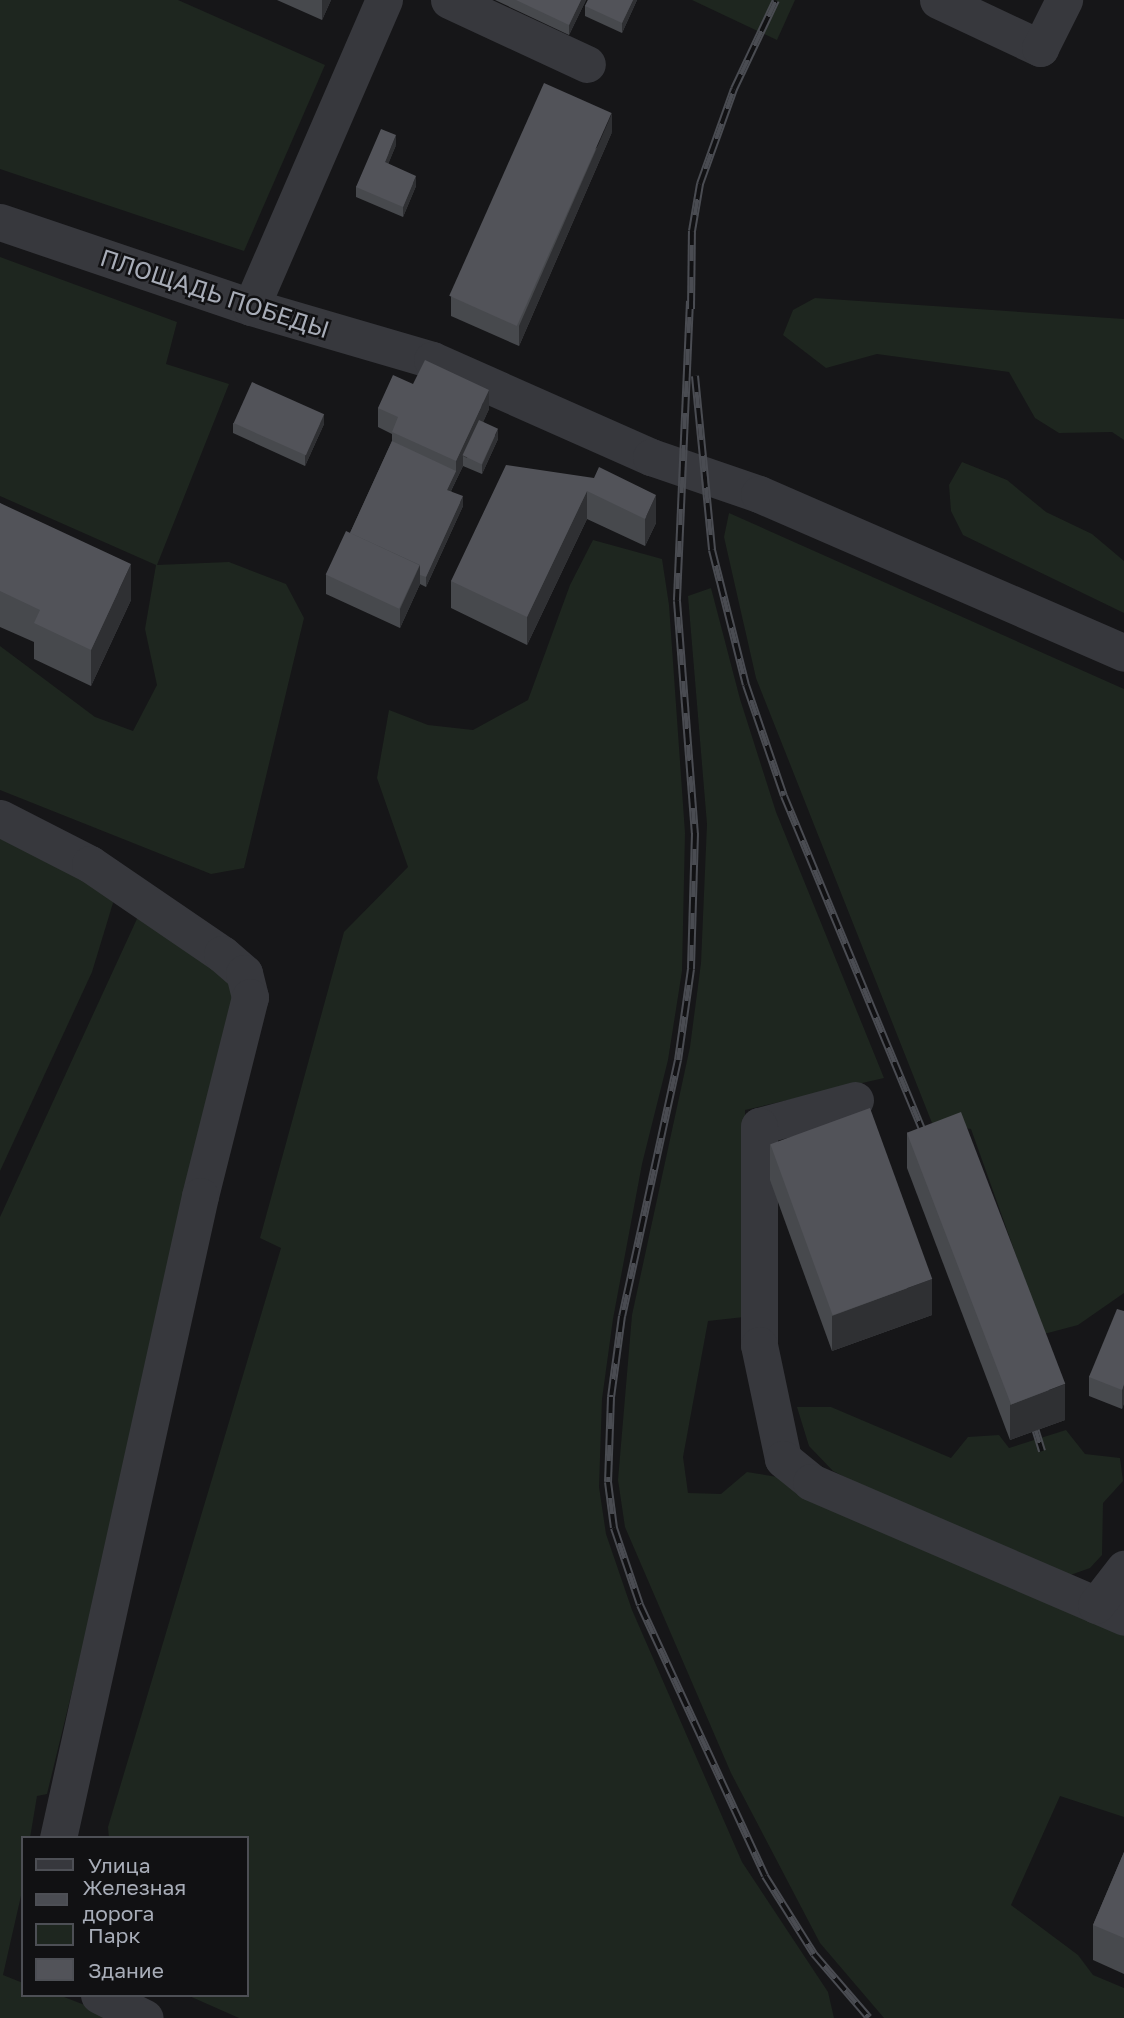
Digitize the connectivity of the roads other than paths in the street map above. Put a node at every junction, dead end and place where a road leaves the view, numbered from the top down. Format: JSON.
{"nodes":[{"id":1,"x":384,"y":0,"type":"edge"},
{"id":2,"x":449,"y":0,"type":"edge"},
{"id":3,"x":938,"y":0,"type":"edge"},
{"id":4,"x":1064,"y":0,"type":"edge"},
{"id":5,"x":587,"y":64,"type":"dead end"},
{"id":6,"x":0,"y":222,"type":"edge"},
{"id":7,"x":251,"y":307,"type":"junction"},
{"id":8,"x":1124,"y":653,"type":"edge"},
{"id":9,"x":0,"y":818,"type":"edge"},
{"id":10,"x":855,"y":1100,"type":"dead end"},
{"id":11,"x":1124,"y":1569,"type":"edge"},
{"id":12,"x":1110,"y":1611,"type":"edge"},
{"id":13,"x":58,"y":1836,"type":"edge"},
{"id":14,"x":103,"y":1997,"type":"edge"},
{"id":15,"x":145,"y":2018,"type":"edge"}],
"edges":[{"from":1,"to":7,"type":"street"},
{"from":2,"to":5,"type":"street"},
{"from":3,"to":4,"type":"street"},
{"from":6,"to":7,"type":"street","name":"ПЛОЩАДЬ ПОБЕДЫ"},
{"from":7,"to":8,"type":"street","name":"ПЛОЩАДЬ ПОБЕДЫ"},
{"from":9,"to":13,"type":"street"},
{"from":10,"to":12,"type":"street"},
{"from":11,"to":12,"type":"street"},
{"from":14,"to":15,"type":"street"}]}
